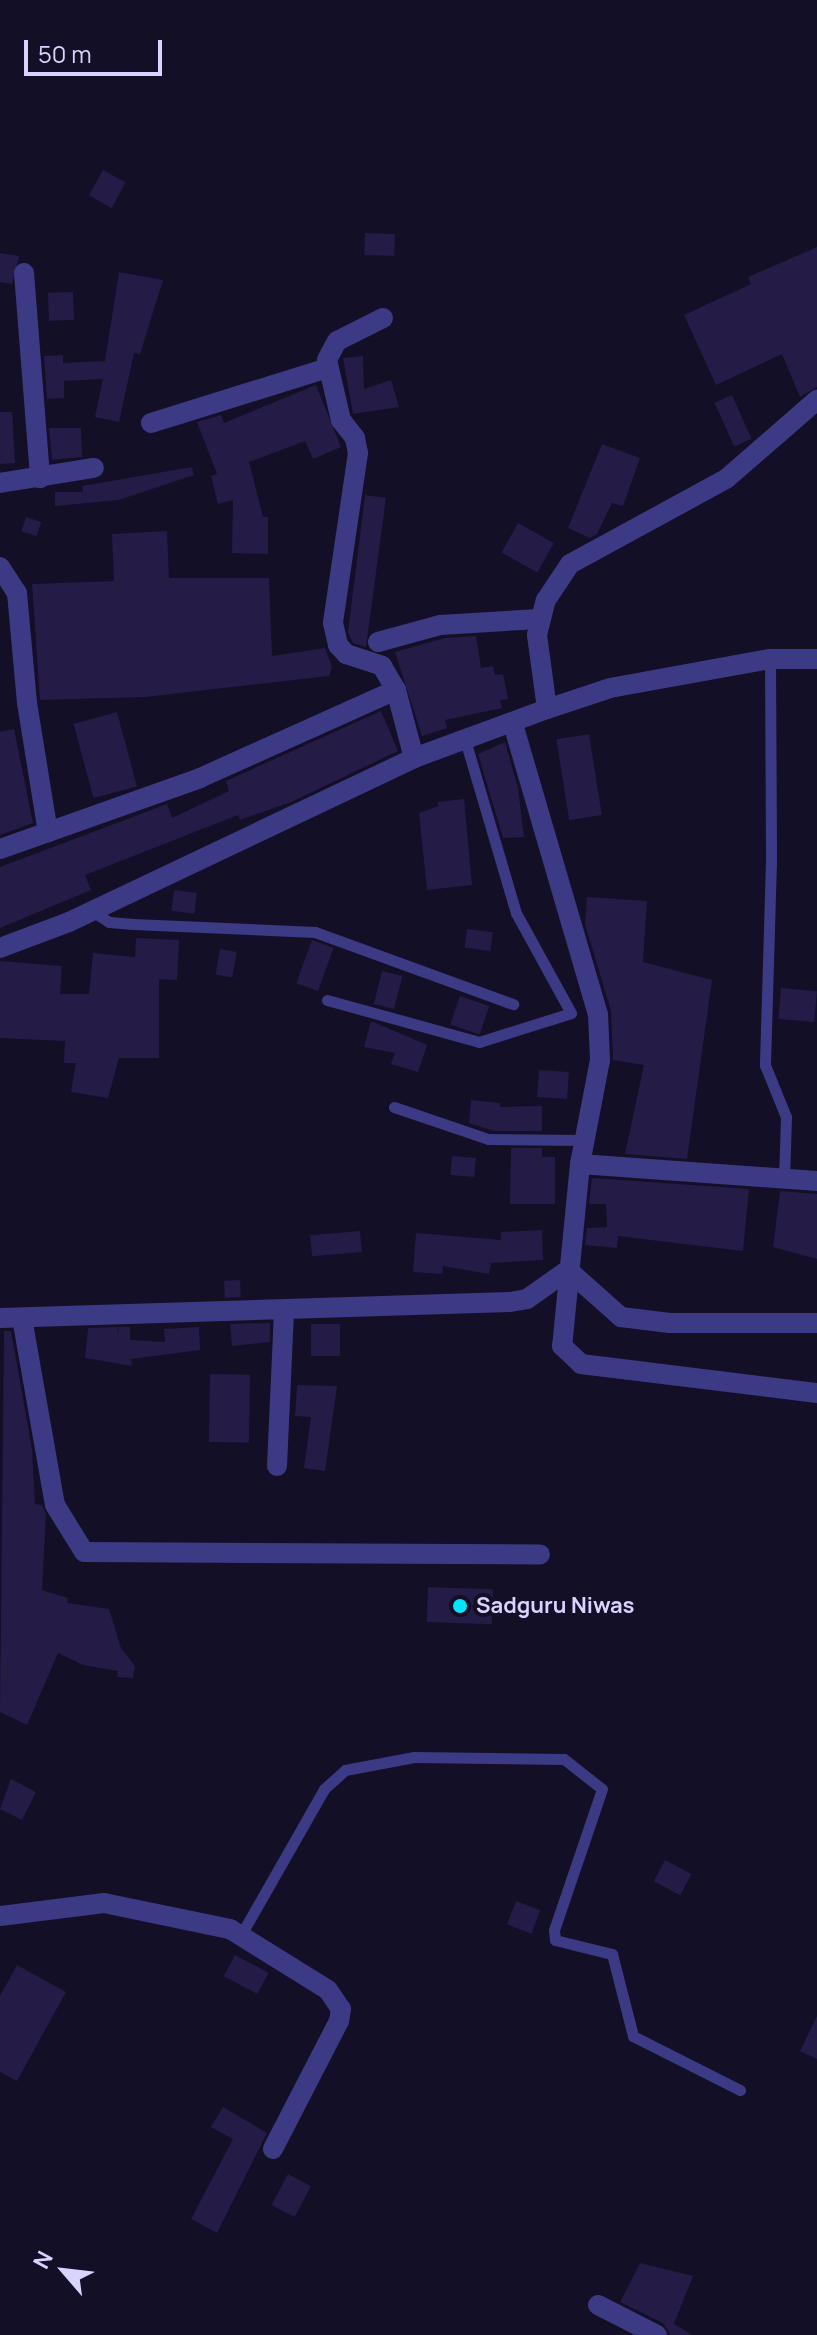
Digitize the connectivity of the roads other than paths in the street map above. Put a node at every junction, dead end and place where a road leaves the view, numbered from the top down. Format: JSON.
{"nodes":[{"id":1,"x":24,"y":273,"type":"dead end"},
{"id":2,"x":383,"y":318,"type":"dead end"},
{"id":3,"x":328,"y":368,"type":"junction"},
{"id":4,"x":817,"y":400,"type":"edge"},
{"id":5,"x":151,"y":423,"type":"dead end"},
{"id":6,"x":94,"y":468,"type":"dead end"},
{"id":7,"x":40,"y":478,"type":"junction"},
{"id":8,"x":0,"y":483,"type":"edge"},
{"id":9,"x":0,"y":567,"type":"edge"},
{"id":10,"x":539,"y":619,"type":"junction"},
{"id":11,"x":378,"y":642,"type":"dead end"},
{"id":12,"x":770,"y":659,"type":"junction"},
{"id":13,"x":817,"y":659,"type":"edge"},
{"id":14,"x":396,"y":690,"type":"junction"},
{"id":15,"x":547,"y":709,"type":"junction"},
{"id":16,"x":513,"y":724,"type":"junction"},
{"id":17,"x":465,"y":740,"type":"junction"},
{"id":18,"x":414,"y":758,"type":"junction"},
{"id":19,"x":48,"y":832,"type":"junction"},
{"id":20,"x":0,"y":849,"type":"edge"},
{"id":21,"x":92,"y":911,"type":"junction"},
{"id":22,"x":0,"y":948,"type":"edge"},
{"id":23,"x":327,"y":1000,"type":"dead end"},
{"id":24,"x":513,"y":1004,"type":"dead end"},
{"id":25,"x":394,"y":1107,"type":"dead end"},
{"id":26,"x":583,"y":1140,"type":"junction"},
{"id":27,"x":580,"y":1164,"type":"junction"},
{"id":28,"x":784,"y":1179,"type":"junction"},
{"id":29,"x":817,"y":1181,"type":"edge"},
{"id":30,"x":568,"y":1270,"type":"junction"},
{"id":31,"x":284,"y":1310,"type":"junction"},
{"id":32,"x":0,"y":1318,"type":"edge"},
{"id":33,"x":22,"y":1318,"type":"junction"},
{"id":34,"x":817,"y":1323,"type":"edge"},
{"id":35,"x":817,"y":1393,"type":"edge"},
{"id":36,"x":277,"y":1466,"type":"dead end"},
{"id":37,"x":540,"y":1554,"type":"dead end"},
{"id":38,"x":0,"y":1916,"type":"edge"},
{"id":39,"x":242,"y":1933,"type":"junction"},
{"id":40,"x":740,"y":2090,"type":"dead end"},
{"id":41,"x":273,"y":2149,"type":"dead end"},
{"id":42,"x":598,"y":2305,"type":"dead end"},
{"id":43,"x":657,"y":2335,"type":"edge"}],
"edges":[{"from":1,"to":7,"type":"street"},
{"from":2,"to":3,"type":"street"},
{"from":3,"to":5,"type":"street"},
{"from":3,"to":14,"type":"street"},
{"from":4,"to":10,"type":"street"},
{"from":6,"to":7,"type":"street"},
{"from":7,"to":8,"type":"street"},
{"from":9,"to":19,"type":"street"},
{"from":10,"to":11,"type":"street"},
{"from":10,"to":15,"type":"street"},
{"from":12,"to":13,"type":"street"},
{"from":12,"to":15,"type":"street"},
{"from":12,"to":28,"type":"lane"},
{"from":14,"to":18,"type":"street"},
{"from":14,"to":19,"type":"street"},
{"from":15,"to":16,"type":"street"},
{"from":16,"to":17,"type":"street"},
{"from":16,"to":26,"type":"street"},
{"from":17,"to":18,"type":"street"},
{"from":17,"to":23,"type":"lane"},
{"from":18,"to":21,"type":"street"},
{"from":19,"to":20,"type":"street"},
{"from":21,"to":22,"type":"street"},
{"from":21,"to":24,"type":"lane"},
{"from":25,"to":26,"type":"lane"},
{"from":26,"to":27,"type":"street"},
{"from":27,"to":28,"type":"street"},
{"from":27,"to":30,"type":"street"},
{"from":28,"to":29,"type":"street"},
{"from":30,"to":31,"type":"street"},
{"from":30,"to":34,"type":"street"},
{"from":30,"to":35,"type":"street"},
{"from":31,"to":33,"type":"street"},
{"from":31,"to":36,"type":"street"},
{"from":32,"to":33,"type":"street"},
{"from":33,"to":37,"type":"street"},
{"from":38,"to":39,"type":"street"},
{"from":39,"to":40,"type":"lane"},
{"from":39,"to":41,"type":"street"},
{"from":42,"to":43,"type":"street"}]}
